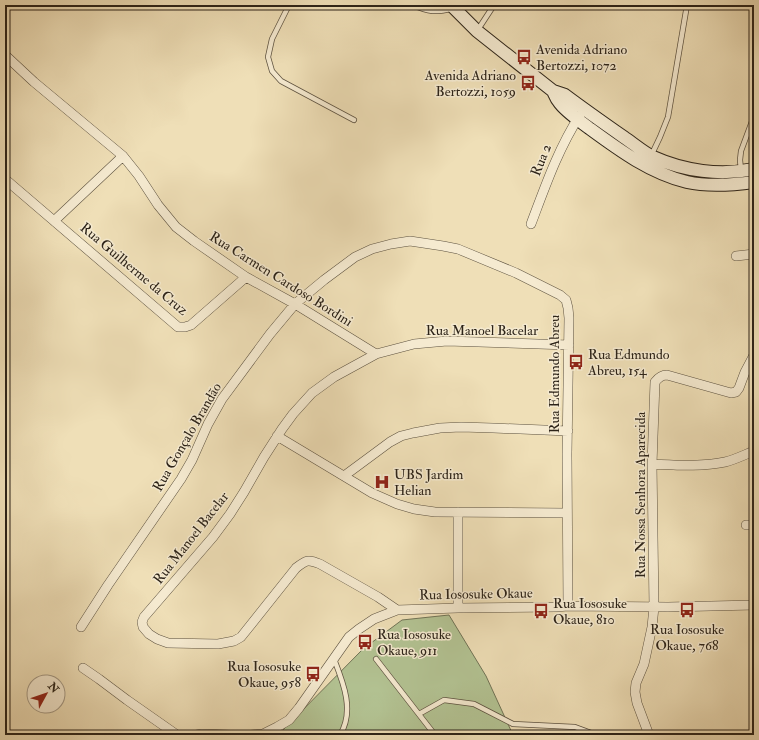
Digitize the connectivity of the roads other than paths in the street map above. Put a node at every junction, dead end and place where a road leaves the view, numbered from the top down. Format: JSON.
{"nodes":[{"id":1,"x":290,"y":5,"type":"edge"},
{"id":2,"x":412,"y":5,"type":"edge"},
{"id":3,"x":494,"y":5,"type":"edge"},
{"id":4,"x":687,"y":5,"type":"edge"},
{"id":5,"x":453,"y":7,"type":"edge"},
{"id":6,"x":477,"y":31,"type":"junction"},
{"id":7,"x":5,"y":55,"type":"edge"},
{"id":8,"x":553,"y":91,"type":"junction"},
{"id":9,"x":583,"y":108,"type":"junction"},
{"id":10,"x":754,"y":116,"type":"edge"},
{"id":11,"x":577,"y":119,"type":"junction"},
{"id":12,"x":354,"y":120,"type":"dead end"},
{"id":13,"x":123,"y":156,"type":"junction"},
{"id":14,"x":651,"y":156,"type":"junction"},
{"id":15,"x":754,"y":169,"type":"edge"},
{"id":16,"x":741,"y":172,"type":"junction"},
{"id":17,"x":5,"y":179,"type":"edge"},
{"id":18,"x":754,"y":182,"type":"edge"},
{"id":19,"x":54,"y":221,"type":"junction"},
{"id":20,"x":532,"y":224,"type":"dead end"},
{"id":21,"x":754,"y":254,"type":"edge"},
{"id":22,"x":736,"y":256,"type":"dead end"},
{"id":23,"x":246,"y":277,"type":"junction"},
{"id":24,"x":295,"y":304,"type":"junction"},
{"id":25,"x":569,"y":345,"type":"junction"},
{"id":26,"x":376,"y":354,"type":"junction"},
{"id":27,"x":754,"y":355,"type":"edge"},
{"id":28,"x":750,"y":373,"type":"edge"},
{"id":29,"x":568,"y":431,"type":"junction"},
{"id":30,"x":277,"y":436,"type":"junction"},
{"id":31,"x":754,"y":451,"type":"edge"},
{"id":32,"x":652,"y":464,"type":"junction"},
{"id":33,"x":344,"y":476,"type":"junction"},
{"id":34,"x":458,"y":512,"type":"junction"},
{"id":35,"x":567,"y":513,"type":"junction"},
{"id":36,"x":754,"y":605,"type":"edge"},
{"id":37,"x":568,"y":606,"type":"junction"},
{"id":38,"x":654,"y":607,"type":"junction"},
{"id":39,"x":458,"y":608,"type":"junction"},
{"id":40,"x":398,"y":610,"type":"junction"},
{"id":41,"x":81,"y":627,"type":"dead end"},
{"id":42,"x":334,"y":659,"type":"junction"},
{"id":43,"x":376,"y":659,"type":"dead end"},
{"id":44,"x":83,"y":668,"type":"dead end"},
{"id":45,"x":419,"y":714,"type":"junction"},
{"id":46,"x":177,"y":735,"type":"edge"},
{"id":47,"x":196,"y":735,"type":"edge"},
{"id":48,"x":231,"y":735,"type":"edge"},
{"id":49,"x":251,"y":735,"type":"edge"},
{"id":50,"x":340,"y":735,"type":"edge"},
{"id":51,"x":435,"y":735,"type":"edge"},
{"id":52,"x":595,"y":735,"type":"edge"},
{"id":53,"x":649,"y":735,"type":"edge"}],
"edges":[{"from":1,"to":12,"type":"lane"},
{"from":2,"to":5,"type":"lane"},
{"from":3,"to":6,"type":"lane"},
{"from":4,"to":14,"type":"lane"},
{"from":5,"to":6,"type":"main road"},
{"from":6,"to":8,"type":"main road"},
{"from":7,"to":13,"type":"street","name":"Rua Carmen Cardoso Bordini"},
{"from":8,"to":9,"type":"main road"},
{"from":8,"to":11,"type":"main road"},
{"from":9,"to":11,"type":"street","name":"Rua 2"},
{"from":9,"to":14,"type":"main road"},
{"from":10,"to":16,"type":"lane"},
{"from":11,"to":18,"type":"main road"},
{"from":11,"to":20,"type":"street","name":"Rua 2"},
{"from":13,"to":19,"type":"street"},
{"from":13,"to":23,"type":"street","name":"Rua Carmen Cardoso Bordini"},
{"from":14,"to":16,"type":"main road"},
{"from":15,"to":16,"type":"main road"},
{"from":17,"to":19,"type":"street","name":"Rua Guilherme da Cruz"},
{"from":19,"to":23,"type":"street","name":"Rua Guilherme da Cruz"},
{"from":21,"to":22,"type":"street"},
{"from":23,"to":24,"type":"street","name":"Rua Carmen Cardoso Bordini"},
{"from":24,"to":25,"type":"street","name":"Rua Edmundo Abreu"},
{"from":24,"to":26,"type":"street","name":"Rua Carmen Cardoso Bordini"},
{"from":24,"to":41,"type":"street","name":"Rua Gonçalo Brandão"},
{"from":25,"to":26,"type":"street","name":"Rua Manoel Bacelar"},
{"from":25,"to":29,"type":"street","name":"Rua Edmundo Abreu"},
{"from":26,"to":30,"type":"street","name":"Rua Manoel Bacelar"},
{"from":27,"to":28,"type":"street"},
{"from":28,"to":32,"type":"street","name":"Rua Nossa Senhora Aparecida"},
{"from":29,"to":33,"type":"street"},
{"from":29,"to":35,"type":"street","name":"Rua Edmundo Abreu"},
{"from":30,"to":33,"type":"street"},
{"from":30,"to":40,"type":"street","name":"Rua Manoel Bacelar"},
{"from":31,"to":32,"type":"street"},
{"from":32,"to":38,"type":"street","name":"Rua Nossa Senhora Aparecida"},
{"from":33,"to":34,"type":"street"},
{"from":34,"to":35,"type":"street"},
{"from":34,"to":39,"type":"street"},
{"from":35,"to":37,"type":"street","name":"Rua Edmundo Abreu"},
{"from":36,"to":38,"type":"street","name":"Rua Iososuke Okaue"},
{"from":37,"to":38,"type":"street","name":"Rua Iososuke Okaue"},
{"from":37,"to":39,"type":"street","name":"Rua Iososuke Okaue"},
{"from":38,"to":53,"type":"street","name":"Rua Nossa Senhora Aparecida"},
{"from":39,"to":40,"type":"street","name":"Rua Iososuke Okaue"},
{"from":40,"to":42,"type":"street","name":"Rua Iososuke Okaue"},
{"from":42,"to":49,"type":"street","name":"Rua Iososuke Okaue"},
{"from":42,"to":50,"type":"lane"},
{"from":43,"to":45,"type":"lane"},
{"from":44,"to":46,"type":"street"},
{"from":45,"to":51,"type":"lane"},
{"from":45,"to":52,"type":"lane"},
{"from":47,"to":48,"type":"street"}]}
